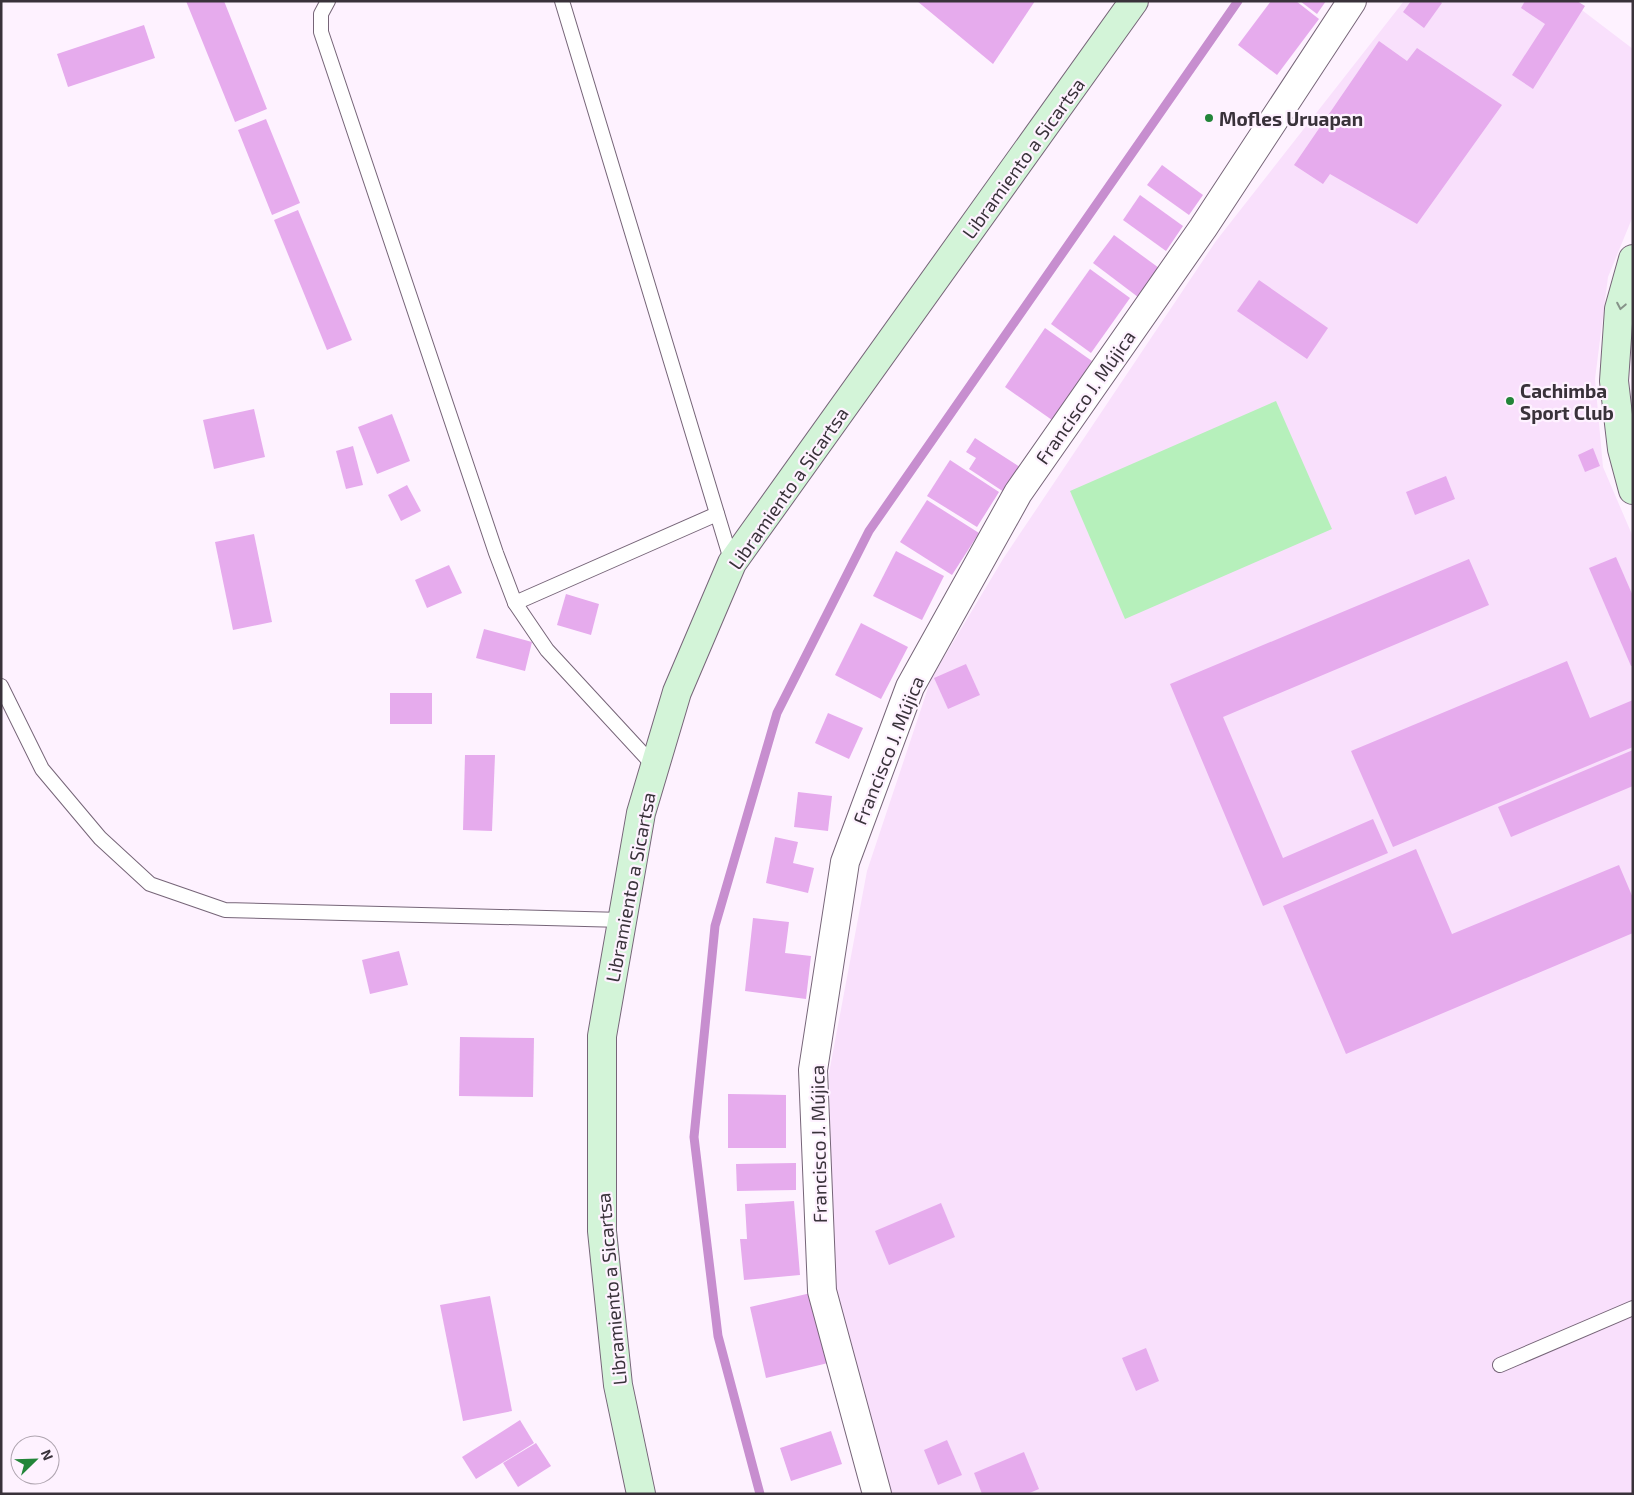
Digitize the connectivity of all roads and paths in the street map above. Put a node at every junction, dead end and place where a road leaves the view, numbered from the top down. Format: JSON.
{"nodes":[{"id":1,"x":328,"y":1,"type":"edge"},
{"id":2,"x":562,"y":1,"type":"edge"},
{"id":3,"x":1134,"y":1,"type":"edge"},
{"id":4,"x":1352,"y":1,"type":"edge"},
{"id":5,"x":1633,"y":259,"type":"edge"},
{"id":6,"x":1633,"y":490,"type":"edge"},
{"id":7,"x":717,"y":514,"type":"junction"},
{"id":8,"x":732,"y":563,"type":"junction"},
{"id":9,"x":516,"y":602,"type":"junction"},
{"id":10,"x":1,"y":686,"type":"edge"},
{"id":11,"x":655,"y":767,"type":"junction"},
{"id":12,"x":623,"y":920,"type":"junction"},
{"id":13,"x":1633,"y":1308,"type":"edge"},
{"id":14,"x":1500,"y":1365,"type":"dead end"},
{"id":15,"x":641,"y":1494,"type":"edge"},
{"id":16,"x":877,"y":1494,"type":"edge"}],
"edges":[{"from":1,"to":9,"type":"lane"},
{"from":2,"to":7,"type":"lane"},
{"from":3,"to":8,"type":"main road","name":"Libramiento a Sicartsa"},
{"from":4,"to":16,"type":"street","name":"Francisco J. Mújica"},
{"from":5,"to":6,"type":"main road","one_way":true},
{"from":7,"to":8,"type":"lane"},
{"from":7,"to":9,"type":"lane"},
{"from":8,"to":11,"type":"main road","name":"Libramiento a Sicartsa"},
{"from":9,"to":11,"type":"lane"},
{"from":10,"to":12,"type":"lane"},
{"from":11,"to":12,"type":"main road","name":"Libramiento a Sicartsa"},
{"from":12,"to":15,"type":"main road","name":"Libramiento a Sicartsa"},
{"from":13,"to":14,"type":"lane"}]}
